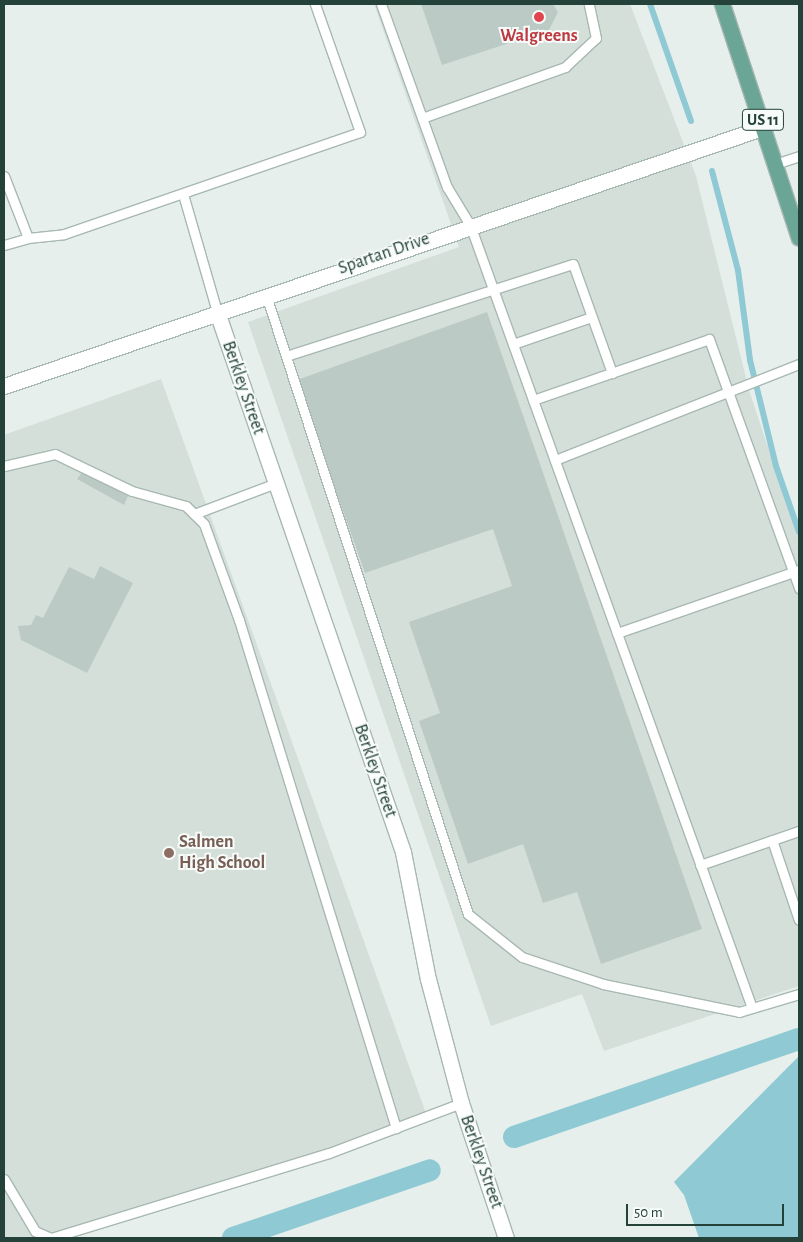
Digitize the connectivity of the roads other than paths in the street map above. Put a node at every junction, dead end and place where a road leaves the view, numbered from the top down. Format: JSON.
{"nodes":[{"id":1,"x":315,"y":4,"type":"edge"},
{"id":2,"x":381,"y":4,"type":"edge"},
{"id":3,"x":589,"y":4,"type":"edge"},
{"id":4,"x":722,"y":4,"type":"edge"},
{"id":5,"x":422,"y":118,"type":"junction"},
{"id":6,"x":765,"y":127,"type":"junction"},
{"id":7,"x":799,"y":156,"type":"edge"},
{"id":8,"x":775,"y":164,"type":"junction"},
{"id":9,"x":4,"y":176,"type":"edge"},
{"id":10,"x":183,"y":194,"type":"junction"},
{"id":11,"x":470,"y":225,"type":"junction"},
{"id":12,"x":28,"y":238,"type":"junction"},
{"id":13,"x":799,"y":238,"type":"edge"},
{"id":14,"x":4,"y":245,"type":"edge"},
{"id":15,"x":494,"y":290,"type":"junction"},
{"id":16,"x":266,"y":295,"type":"junction"},
{"id":17,"x":217,"y":312,"type":"junction"},
{"id":18,"x":592,"y":317,"type":"junction"},
{"id":19,"x":513,"y":344,"type":"junction"},
{"id":20,"x":286,"y":356,"type":"junction"},
{"id":21,"x":799,"y":364,"type":"edge"},
{"id":22,"x":612,"y":373,"type":"junction"},
{"id":23,"x":4,"y":386,"type":"edge"},
{"id":24,"x":728,"y":392,"type":"junction"},
{"id":25,"x":534,"y":400,"type":"junction"},
{"id":26,"x":555,"y":460,"type":"junction"},
{"id":27,"x":4,"y":466,"type":"edge"},
{"id":28,"x":276,"y":483,"type":"junction"},
{"id":29,"x":194,"y":514,"type":"junction"},
{"id":30,"x":796,"y":571,"type":"edge"},
{"id":31,"x":799,"y":588,"type":"edge"},
{"id":32,"x":617,"y":633,"type":"junction"},
{"id":33,"x":799,"y":831,"type":"edge"},
{"id":34,"x":772,"y":840,"type":"junction"},
{"id":35,"x":700,"y":865,"type":"junction"},
{"id":36,"x":799,"y":920,"type":"edge"},
{"id":37,"x":799,"y":994,"type":"edge"},
{"id":38,"x":752,"y":1008,"type":"junction"},
{"id":39,"x":461,"y":1103,"type":"junction"},
{"id":40,"x":396,"y":1128,"type":"junction"},
{"id":41,"x":4,"y":1179,"type":"edge"},
{"id":42,"x":506,"y":1238,"type":"edge"}],
"edges":[{"from":1,"to":10,"type":"lane"},
{"from":2,"to":5,"type":"lane"},
{"from":3,"to":5,"type":"lane"},
{"from":4,"to":6,"type":"main road","number":"US 11"},
{"from":5,"to":11,"type":"lane"},
{"from":6,"to":8,"type":"main road","number":"US 11"},
{"from":6,"to":11,"type":"street","name":"Spartan Drive"},
{"from":7,"to":8,"type":"lane"},
{"from":8,"to":13,"type":"main road","number":"US 11"},
{"from":9,"to":12,"type":"lane"},
{"from":10,"to":12,"type":"lane"},
{"from":10,"to":17,"type":"lane"},
{"from":11,"to":15,"type":"lane"},
{"from":11,"to":16,"type":"street","name":"Spartan Drive"},
{"from":12,"to":14,"type":"lane"},
{"from":15,"to":18,"type":"lane"},
{"from":15,"to":19,"type":"lane"},
{"from":15,"to":20,"type":"lane"},
{"from":16,"to":17,"type":"street","name":"Spartan Drive"},
{"from":16,"to":20,"type":"lane"},
{"from":17,"to":23,"type":"street","name":"Spartan Drive"},
{"from":17,"to":28,"type":"street","name":"Berkley Street"},
{"from":18,"to":19,"type":"lane"},
{"from":18,"to":22,"type":"lane"},
{"from":19,"to":25,"type":"lane"},
{"from":20,"to":38,"type":"lane"},
{"from":21,"to":24,"type":"lane"},
{"from":22,"to":24,"type":"lane"},
{"from":22,"to":25,"type":"lane"},
{"from":24,"to":26,"type":"lane"},
{"from":24,"to":30,"type":"lane"},
{"from":25,"to":26,"type":"lane"},
{"from":26,"to":32,"type":"lane"},
{"from":27,"to":29,"type":"lane"},
{"from":28,"to":29,"type":"lane"},
{"from":28,"to":39,"type":"street","name":"Berkley Street"},
{"from":29,"to":40,"type":"lane"},
{"from":30,"to":31,"type":"lane"},
{"from":30,"to":32,"type":"lane"},
{"from":32,"to":35,"type":"lane"},
{"from":33,"to":34,"type":"lane"},
{"from":34,"to":35,"type":"lane"},
{"from":34,"to":36,"type":"lane"},
{"from":35,"to":38,"type":"lane"},
{"from":37,"to":38,"type":"lane"},
{"from":39,"to":40,"type":"lane"},
{"from":39,"to":42,"type":"street","name":"Berkley Street"},
{"from":40,"to":41,"type":"lane"}]}
